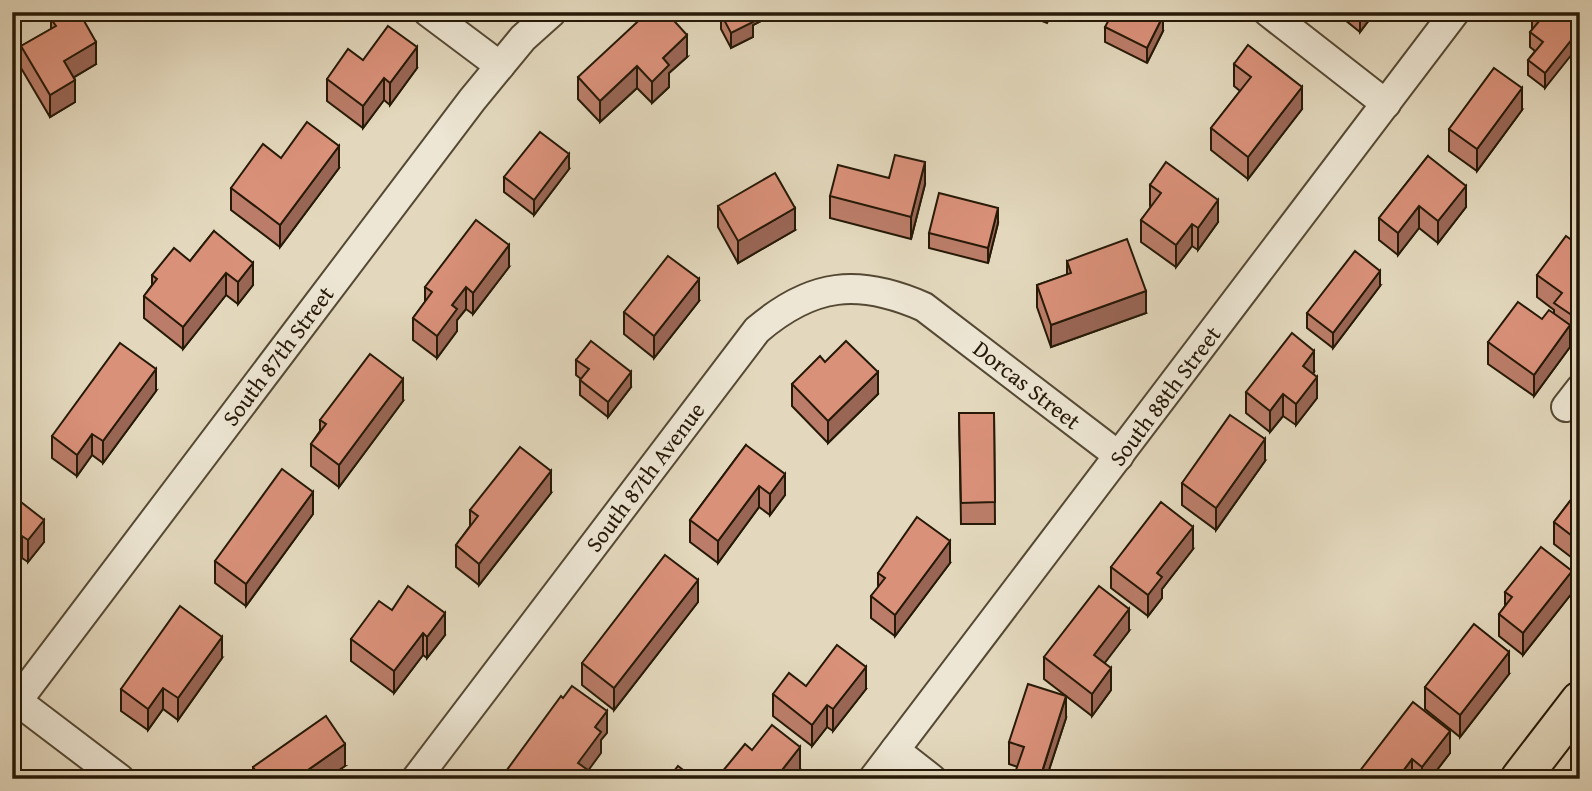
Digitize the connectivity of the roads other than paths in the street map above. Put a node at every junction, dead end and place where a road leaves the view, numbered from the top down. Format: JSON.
{"nodes":[{"id":1,"x":428,"y":12,"type":"edge"},
{"id":2,"x":552,"y":12,"type":"edge"},
{"id":3,"x":1268,"y":12,"type":"edge"},
{"id":4,"x":1455,"y":12,"type":"edge"},
{"id":5,"x":500,"y":66,"type":"junction"},
{"id":6,"x":1386,"y":104,"type":"junction"},
{"id":7,"x":935,"y":314,"type":"joint"},
{"id":8,"x":1119,"y":456,"type":"junction"},
{"id":9,"x":1580,"y":701,"type":"edge"},
{"id":10,"x":14,"y":702,"type":"edge"},
{"id":11,"x":895,"y":750,"type":"junction"},
{"id":12,"x":120,"y":779,"type":"edge"},
{"id":13,"x":416,"y":779,"type":"edge"},
{"id":14,"x":873,"y":779,"type":"edge"},
{"id":15,"x":932,"y":779,"type":"edge"},
{"id":16,"x":1520,"y":779,"type":"edge"}],
"edges":[{"from":1,"to":5,"type":"street"},
{"from":2,"to":5,"type":"street","name":"South 87th Street"},
{"from":3,"to":6,"type":"street"},
{"from":4,"to":6,"type":"street","name":"South 88th Street"},
{"from":5,"to":10,"type":"street","name":"South 87th Street"},
{"from":6,"to":8,"type":"street","name":"South 88th Street"},
{"from":7,"to":8,"type":"street","name":"Dorcas Street"},
{"from":7,"to":13,"type":"street","name":"South 87th Avenue"},
{"from":8,"to":11,"type":"street","name":"South 88th Street"},
{"from":9,"to":16,"type":"main road"},
{"from":10,"to":12,"type":"street"},
{"from":11,"to":14,"type":"street","name":"South 88th Street"},
{"from":11,"to":15,"type":"street"}]}
